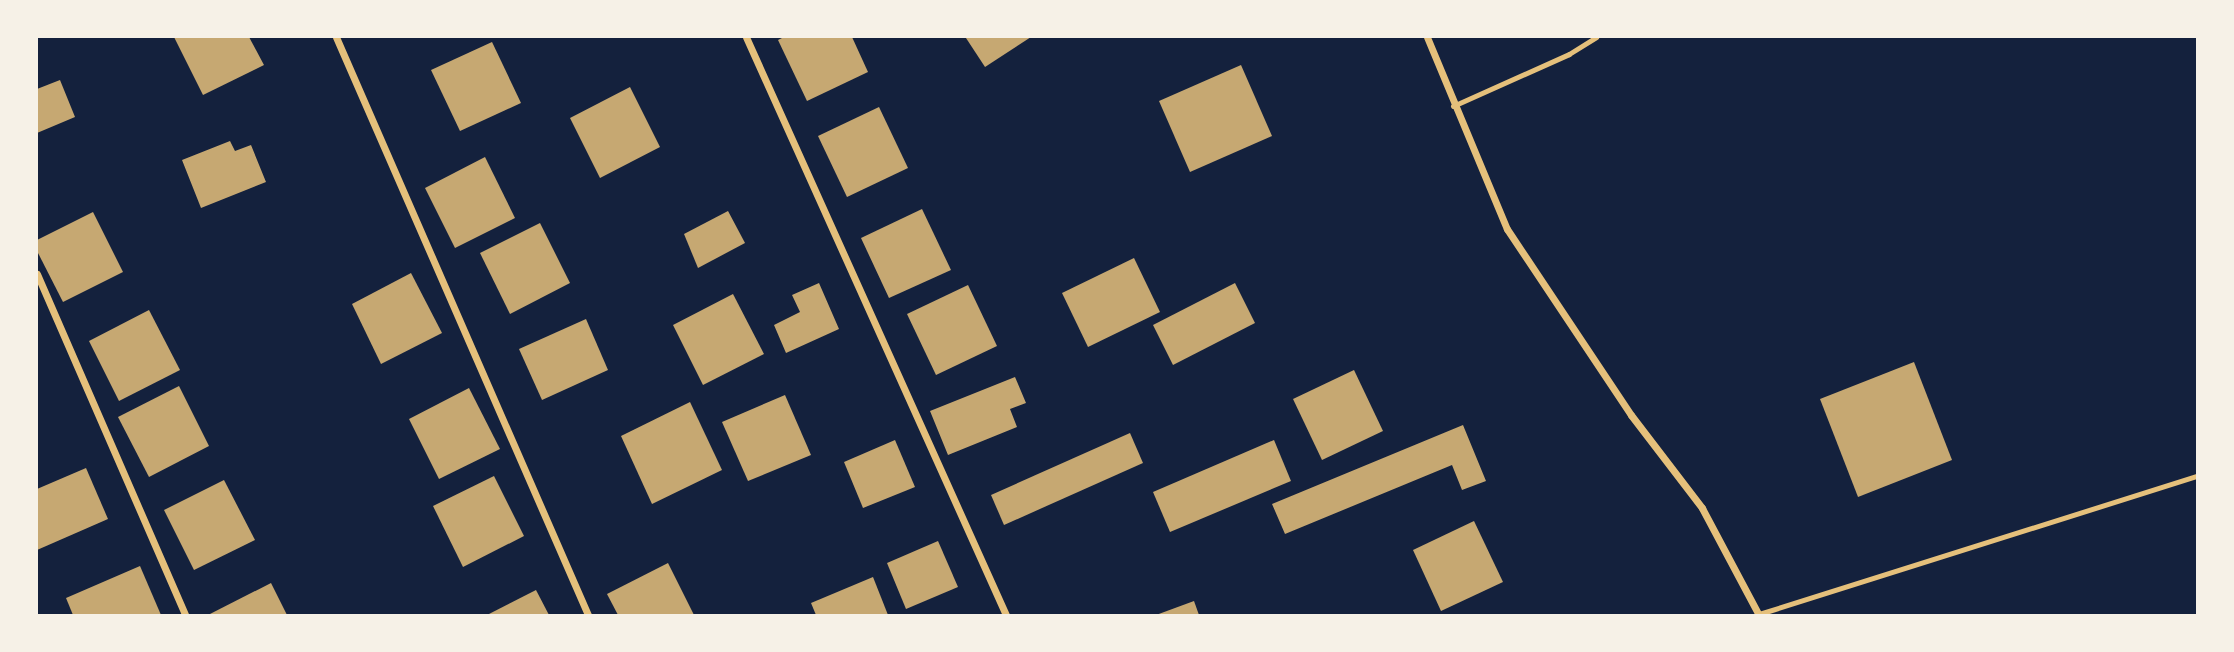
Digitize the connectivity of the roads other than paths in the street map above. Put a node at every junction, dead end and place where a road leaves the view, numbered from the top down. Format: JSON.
{"nodes":[{"id":1,"x":336,"y":37,"type":"edge"},
{"id":2,"x":746,"y":37,"type":"edge"},
{"id":3,"x":1427,"y":37,"type":"edge"},
{"id":4,"x":1596,"y":37,"type":"edge"},
{"id":5,"x":1453,"y":106,"type":"junction"},
{"id":6,"x":37,"y":274,"type":"edge"},
{"id":7,"x":2197,"y":476,"type":"edge"},
{"id":8,"x":185,"y":615,"type":"edge"},
{"id":9,"x":588,"y":615,"type":"edge"},
{"id":10,"x":1006,"y":615,"type":"edge"},
{"id":11,"x":1759,"y":615,"type":"edge"}],
"edges":[{"from":1,"to":9,"type":"street"},
{"from":2,"to":10,"type":"street"},
{"from":3,"to":5,"type":"street"},
{"from":4,"to":5,"type":"lane"},
{"from":5,"to":11,"type":"street"},
{"from":6,"to":8,"type":"street"},
{"from":7,"to":11,"type":"lane"}]}
